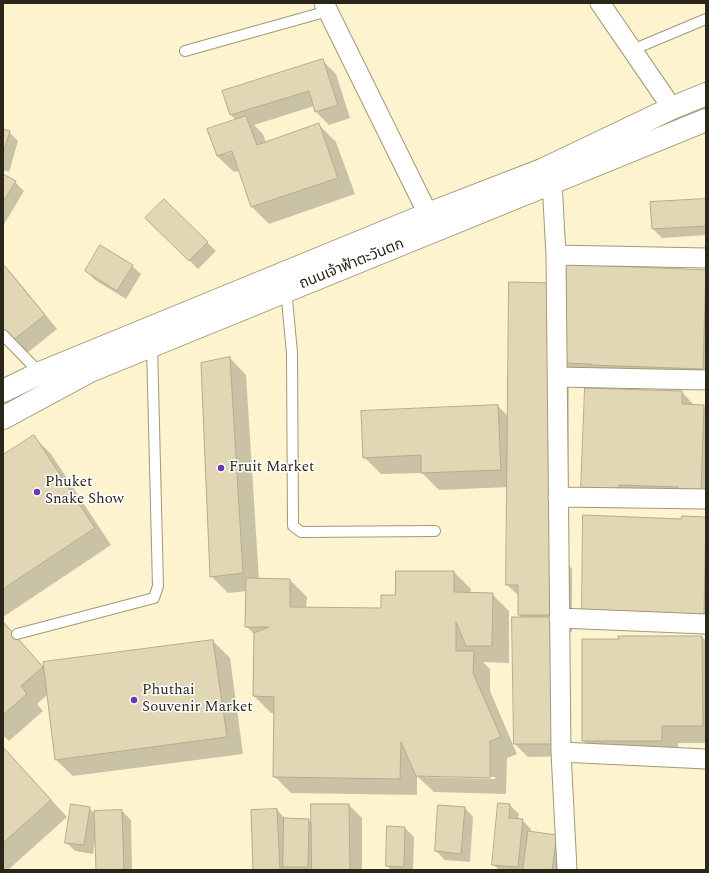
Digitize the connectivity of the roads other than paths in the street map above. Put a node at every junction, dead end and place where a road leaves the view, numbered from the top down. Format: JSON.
{"nodes":[{"id":1,"x":600,"y":3,"type":"edge"},
{"id":2,"x":326,"y":7,"type":"edge"},
{"id":3,"x":706,"y":19,"type":"edge"},
{"id":4,"x":632,"y":50,"type":"junction"},
{"id":5,"x":185,"y":51,"type":"dead end"},
{"id":6,"x":706,"y":94,"type":"edge"},
{"id":7,"x":672,"y":108,"type":"junction"},
{"id":8,"x":706,"y":120,"type":"edge"},
{"id":9,"x":552,"y":182,"type":"junction"},
{"id":10,"x":428,"y":214,"type":"junction"},
{"id":11,"x":556,"y":255,"type":"junction"},
{"id":12,"x":706,"y":258,"type":"edge"},
{"id":13,"x":284,"y":283,"type":"junction"},
{"id":14,"x":3,"y":335,"type":"edge"},
{"id":15,"x":152,"y":336,"type":"junction"},
{"id":16,"x":40,"y":373,"type":"junction"},
{"id":17,"x":557,"y":378,"type":"junction"},
{"id":18,"x":706,"y":380,"type":"edge"},
{"id":19,"x":3,"y":391,"type":"edge"},
{"id":20,"x":3,"y":418,"type":"edge"},
{"id":21,"x":558,"y":497,"type":"junction"},
{"id":22,"x":706,"y":500,"type":"edge"},
{"id":23,"x":435,"y":531,"type":"dead end"},
{"id":24,"x":559,"y":618,"type":"junction"},
{"id":25,"x":706,"y":624,"type":"edge"},
{"id":26,"x":18,"y":634,"type":"dead end"},
{"id":27,"x":561,"y":752,"type":"junction"},
{"id":28,"x":706,"y":759,"type":"edge"},
{"id":29,"x":567,"y":870,"type":"edge"}],
"edges":[{"from":1,"to":4,"type":"street"},
{"from":2,"to":5,"type":"lane"},
{"from":2,"to":10,"type":"street"},
{"from":3,"to":4,"type":"lane"},
{"from":4,"to":7,"type":"street"},
{"from":6,"to":7,"type":"main road","name":"ถนนเจ้าฟ้าตะวันตก"},
{"from":7,"to":10,"type":"main road","name":"ถนนเจ้าฟ้าตะวันตก"},
{"from":8,"to":9,"type":"main road","name":"ถนนเจ้าฟ้าตะวันตก"},
{"from":9,"to":11,"type":"street"},
{"from":9,"to":13,"type":"main road","name":"ถนนเจ้าฟ้าตะวันตก"},
{"from":10,"to":13,"type":"main road","name":"ถนนเจ้าฟ้าตะวันตก"},
{"from":11,"to":12,"type":"street"},
{"from":11,"to":17,"type":"street"},
{"from":13,"to":15,"type":"main road","name":"ถนนเจ้าฟ้าตะวันตก"},
{"from":13,"to":23,"type":"lane"},
{"from":14,"to":16,"type":"lane"},
{"from":15,"to":16,"type":"main road","name":"ถนนเจ้าฟ้าตะวันตก"},
{"from":15,"to":20,"type":"main road","name":"ถนนเจ้าฟ้าตะวันตก"},
{"from":15,"to":26,"type":"lane"},
{"from":16,"to":19,"type":"main road","name":"ถนนเจ้าฟ้าตะวันตก"},
{"from":17,"to":18,"type":"street"},
{"from":17,"to":21,"type":"street"},
{"from":21,"to":22,"type":"street"},
{"from":21,"to":24,"type":"street"},
{"from":24,"to":25,"type":"street"},
{"from":24,"to":27,"type":"street"},
{"from":27,"to":28,"type":"street"},
{"from":27,"to":29,"type":"street"}]}
